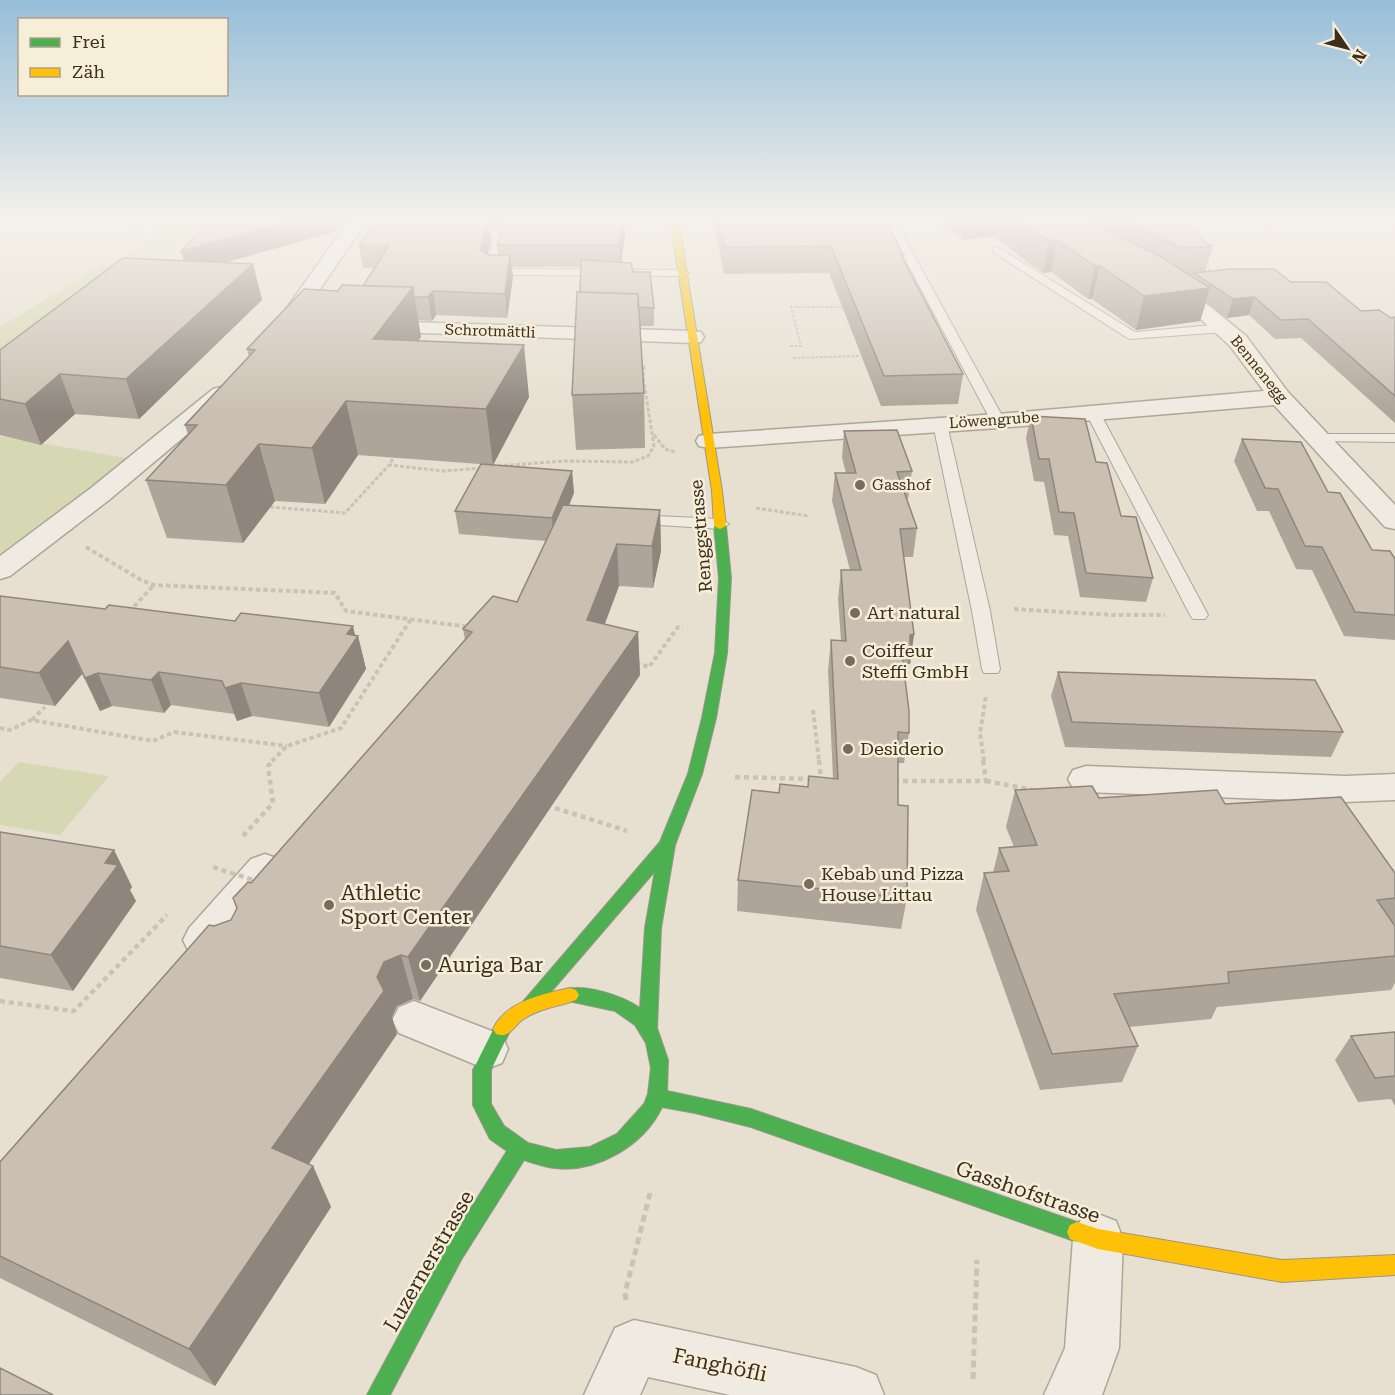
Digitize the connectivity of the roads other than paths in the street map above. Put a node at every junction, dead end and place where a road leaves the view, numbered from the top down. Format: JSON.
{"nodes":[{"id":1,"x":317,"y":284,"type":"edge"},
{"id":2,"x":685,"y":284,"type":"edge"},
{"id":3,"x":924,"y":284,"type":"edge"},
{"id":4,"x":1051,"y":284,"type":"edge"},
{"id":5,"x":1160,"y":284,"type":"edge"},
{"id":6,"x":287,"y":325,"type":"junction"},
{"id":7,"x":310,"y":325,"type":"edge"},
{"id":8,"x":356,"y":327,"type":"edge"},
{"id":9,"x":1225,"y":328,"type":"junction"},
{"id":10,"x":693,"y":337,"type":"junction"},
{"id":11,"x":271,"y":344,"type":"edge"},
{"id":12,"x":234,"y":381,"type":"edge"},
{"id":13,"x":1280,"y":396,"type":"junction"},
{"id":14,"x":1094,"y":413,"type":"junction"},
{"id":15,"x":998,"y":421,"type":"junction"},
{"id":16,"x":940,"y":424,"type":"junction"},
{"id":17,"x":1318,"y":438,"type":"junction"},
{"id":18,"x":1395,"y":438,"type":"edge"},
{"id":19,"x":708,"y":441,"type":"junction"},
{"id":20,"x":621,"y":520,"type":"edge"},
{"id":21,"x":1395,"y":521,"type":"edge"},
{"id":22,"x":721,"y":524,"type":"junction"},
{"id":23,"x":0,"y":570,"type":"edge"},
{"id":24,"x":1199,"y":615,"type":"road end"},
{"id":25,"x":991,"y":669,"type":"road end"},
{"id":26,"x":1086,"y":779,"type":"dead end"},
{"id":27,"x":1395,"y":787,"type":"edge"},
{"id":28,"x":287,"y":843,"type":"edge"},
{"id":29,"x":667,"y":845,"type":"junction"},
{"id":30,"x":205,"y":952,"type":"edge"},
{"id":31,"x":531,"y":1003,"type":"junction"},
{"id":32,"x":414,"y":1020,"type":"dead end"},
{"id":33,"x":648,"y":1027,"type":"junction"},
{"id":34,"x":486,"y":1049,"type":"junction"},
{"id":35,"x":657,"y":1098,"type":"junction"},
{"id":36,"x":519,"y":1150,"type":"junction"},
{"id":37,"x":1098,"y":1239,"type":"junction"},
{"id":38,"x":1395,"y":1265,"type":"edge"},
{"id":39,"x":832,"y":1392,"type":"edge"},
{"id":40,"x":378,"y":1395,"type":"edge"},
{"id":41,"x":612,"y":1395,"type":"edge"},
{"id":42,"x":1072,"y":1395,"type":"edge"}],
"edges":[{"from":1,"to":6,"type":"street"},
{"from":2,"to":10,"type":"main road","name":"Renggstrasse"},
{"from":3,"to":15,"type":"lane"},
{"from":4,"to":9,"type":"lane"},
{"from":5,"to":9,"type":"street","name":"Bennenegg"},
{"from":6,"to":7,"type":"street"},
{"from":6,"to":11,"type":"street"},
{"from":8,"to":10,"type":"street","name":"Schrotmättli"},
{"from":9,"to":13,"type":"street","name":"Bennenegg"},
{"from":10,"to":19,"type":"main road","name":"Renggstrasse"},
{"from":12,"to":23,"type":"street"},
{"from":13,"to":14,"type":"street","name":"Löwengrube"},
{"from":13,"to":17,"type":"street","name":"Bennenegg"},
{"from":14,"to":15,"type":"street","name":"Löwengrube"},
{"from":14,"to":24,"type":"lane"},
{"from":15,"to":16,"type":"street","name":"Löwengrube"},
{"from":16,"to":19,"type":"street","name":"Löwengrube"},
{"from":16,"to":25,"type":"lane"},
{"from":17,"to":18,"type":"lane"},
{"from":17,"to":21,"type":"street","name":"Bennenegg"},
{"from":19,"to":22,"type":"main road","name":"Renggstrasse"},
{"from":20,"to":22,"type":"lane"},
{"from":22,"to":29,"type":"main road","name":"Renggstrasse"},
{"from":26,"to":27,"type":"street"},
{"from":28,"to":30,"type":"street"},
{"from":29,"to":31,"type":"main road","name":"Renggstrasse"},
{"from":29,"to":33,"type":"main road","name":"Renggstrasse"},
{"from":31,"to":33,"type":"main road"},
{"from":31,"to":34,"type":"main road"},
{"from":32,"to":34,"type":"street"},
{"from":33,"to":35,"type":"main road"},
{"from":34,"to":36,"type":"main road"},
{"from":35,"to":36,"type":"main road"},
{"from":35,"to":37,"type":"main road","name":"Gasshofstrasse"},
{"from":36,"to":40,"type":"main road","name":"Luzernerstrasse"},
{"from":37,"to":38,"type":"main road","name":"Gasshofstrasse"},
{"from":37,"to":42,"type":"street"},
{"from":39,"to":41,"type":"street","name":"Fanghöfli"}]}
